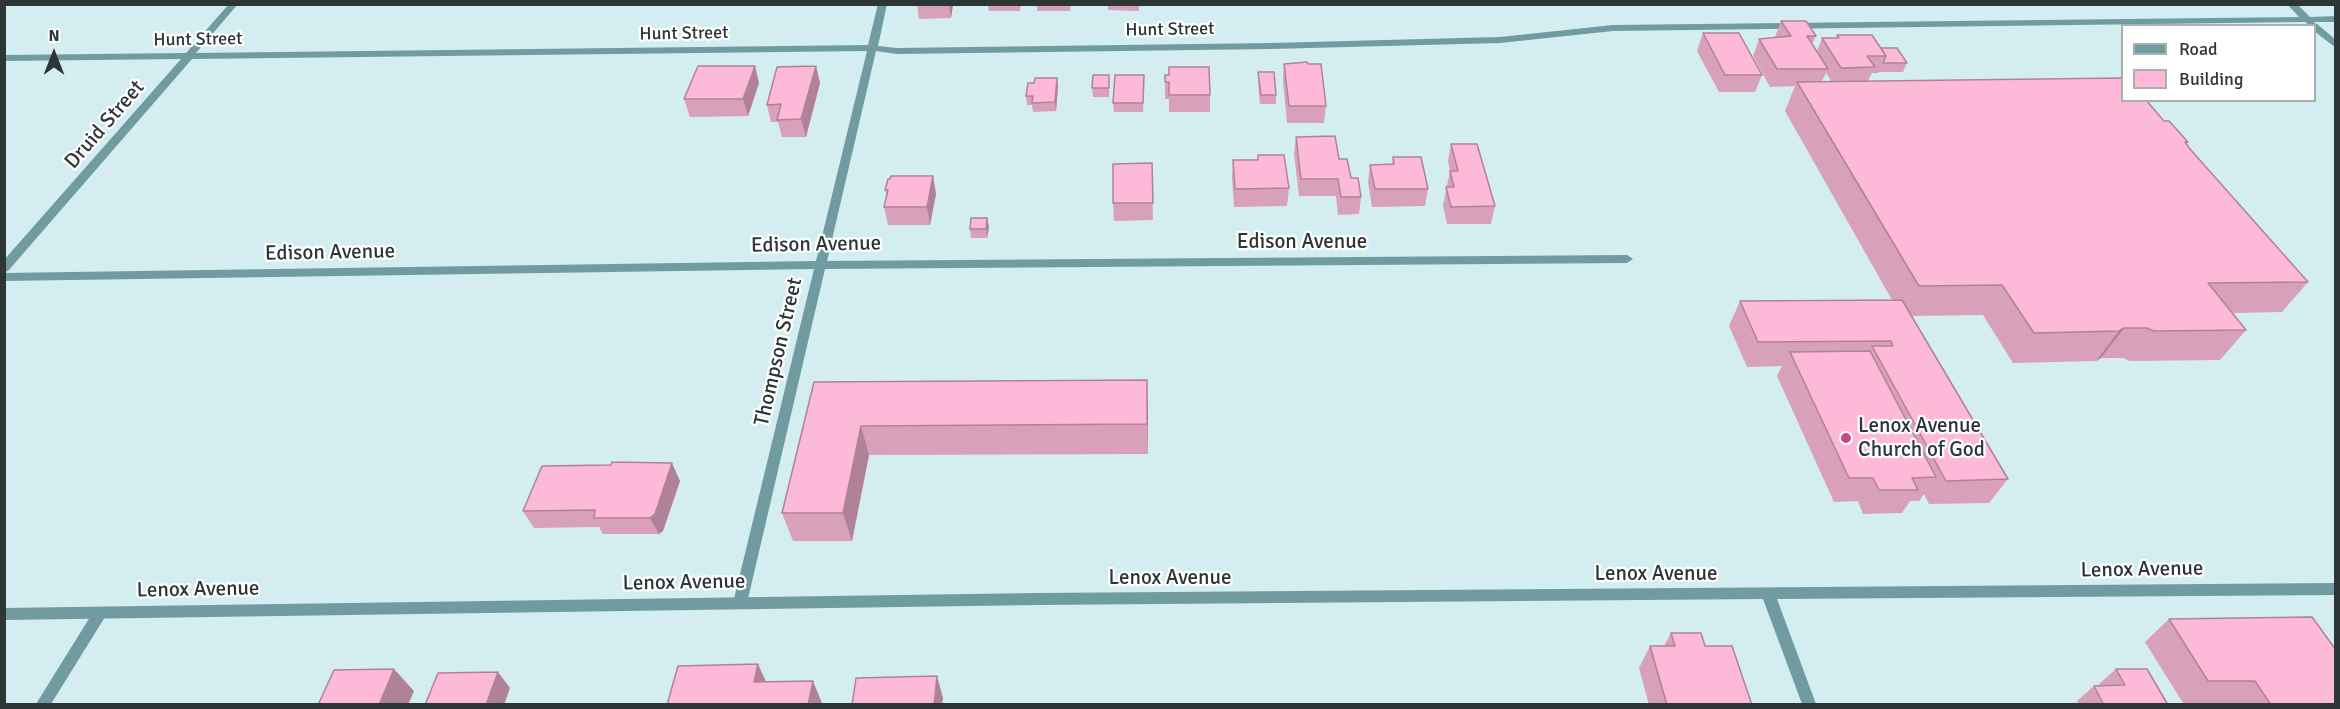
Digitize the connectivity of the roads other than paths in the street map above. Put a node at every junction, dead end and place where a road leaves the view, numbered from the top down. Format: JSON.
{"nodes":[{"id":1,"x":234,"y":4,"type":"edge"},
{"id":2,"x":883,"y":4,"type":"edge"},
{"id":3,"x":2291,"y":4,"type":"edge"},
{"id":4,"x":2336,"y":20,"type":"edge"},
{"id":5,"x":2312,"y":24,"type":"edge"},
{"id":6,"x":2121,"y":25,"type":"edge"},
{"id":7,"x":2316,"y":28,"type":"edge"},
{"id":8,"x":2336,"y":45,"type":"edge"},
{"id":9,"x":873,"y":48,"type":"junction"},
{"id":10,"x":188,"y":57,"type":"junction"},
{"id":11,"x":4,"y":58,"type":"edge"},
{"id":12,"x":1627,"y":259,"type":"dead end"},
{"id":13,"x":820,"y":265,"type":"junction"},
{"id":14,"x":4,"y":268,"type":"edge"},
{"id":15,"x":4,"y":278,"type":"edge"},
{"id":16,"x":2336,"y":589,"type":"edge"},
{"id":17,"x":1768,"y":595,"type":"junction"},
{"id":18,"x":740,"y":603,"type":"junction"},
{"id":19,"x":100,"y":613,"type":"junction"},
{"id":20,"x":4,"y":614,"type":"edge"},
{"id":21,"x":43,"y":705,"type":"edge"},
{"id":22,"x":1809,"y":705,"type":"edge"}],
"edges":[{"from":1,"to":10,"type":"street","name":"Druid Street"},
{"from":2,"to":9,"type":"street","name":"Thompson Street"},
{"from":3,"to":5,"type":"street"},
{"from":4,"to":5,"type":"street","name":"Hunt Street"},
{"from":6,"to":9,"type":"street","name":"Hunt Street"},
{"from":7,"to":8,"type":"street"},
{"from":9,"to":10,"type":"street","name":"Hunt Street"},
{"from":9,"to":13,"type":"street","name":"Thompson Street"},
{"from":10,"to":11,"type":"street","name":"Hunt Street"},
{"from":10,"to":14,"type":"street","name":"Druid Street"},
{"from":12,"to":13,"type":"street","name":"Edison Avenue"},
{"from":13,"to":15,"type":"street","name":"Edison Avenue"},
{"from":13,"to":18,"type":"street","name":"Thompson Street"},
{"from":16,"to":17,"type":"street","name":"Lenox Avenue"},
{"from":17,"to":18,"type":"street","name":"Lenox Avenue"},
{"from":17,"to":22,"type":"street"},
{"from":18,"to":19,"type":"street","name":"Lenox Avenue"},
{"from":19,"to":20,"type":"street","name":"Lenox Avenue"},
{"from":19,"to":21,"type":"street"}]}
